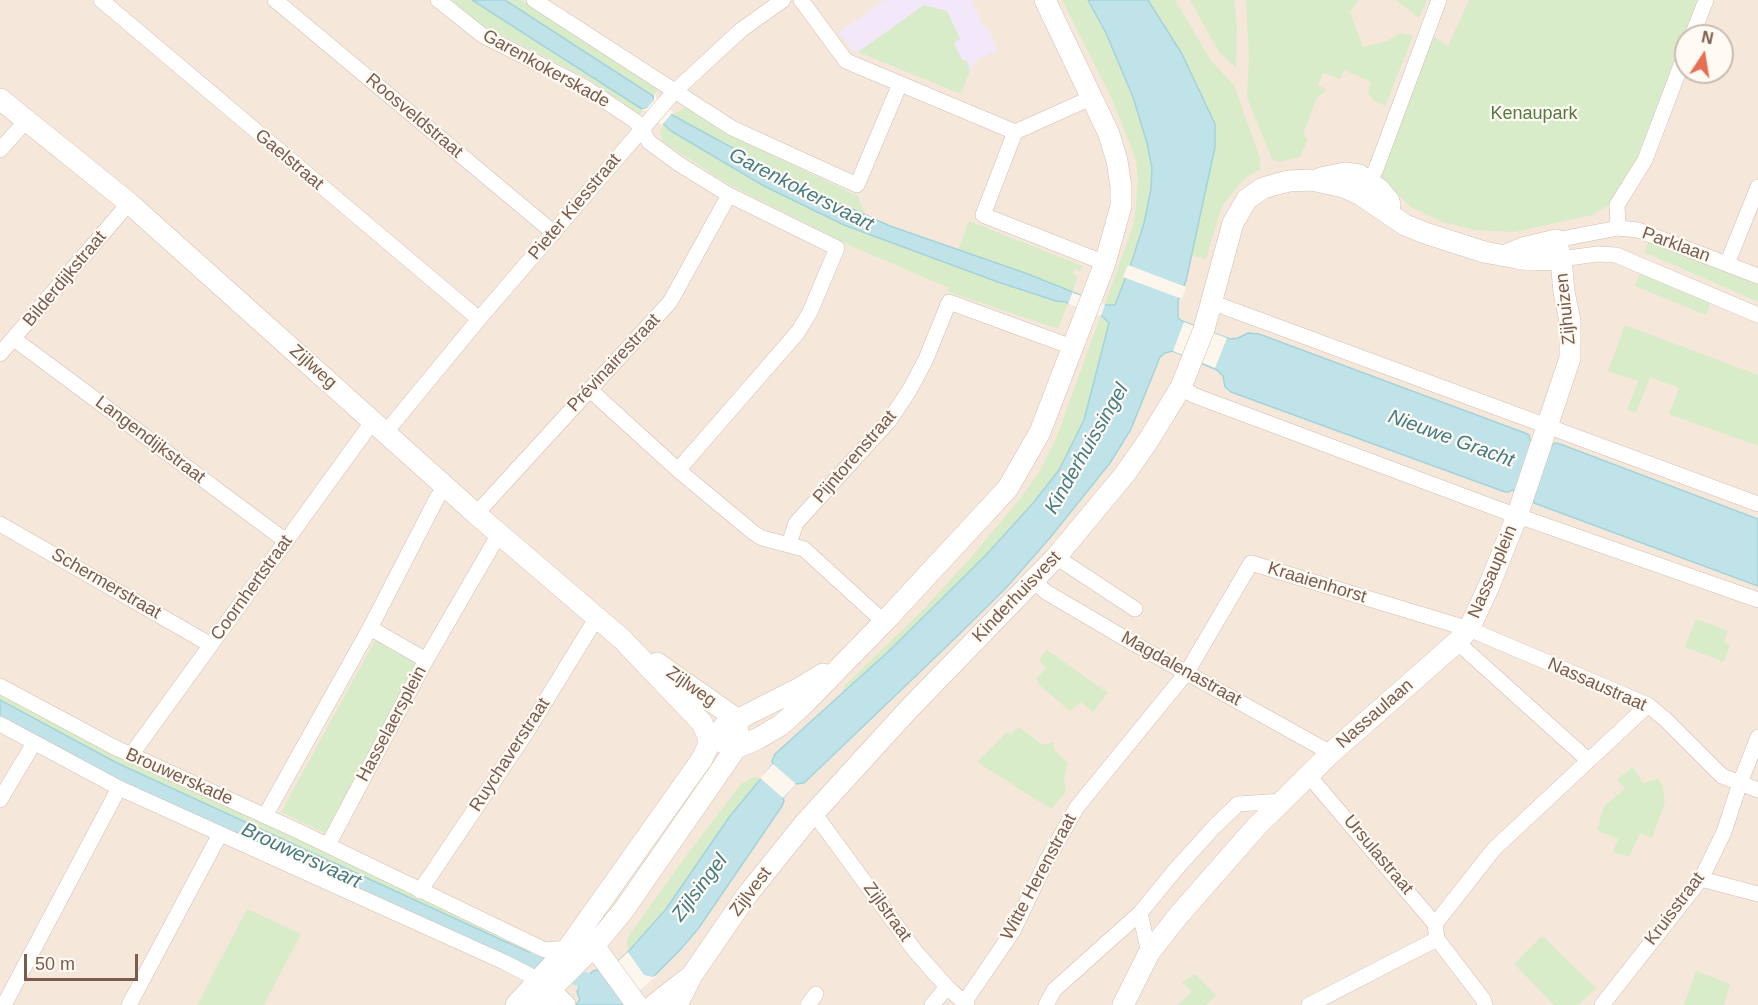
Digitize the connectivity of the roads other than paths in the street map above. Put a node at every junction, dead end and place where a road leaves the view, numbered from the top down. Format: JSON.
{"nodes":[{"id":1,"x":101,"y":0,"type":"edge"},
{"id":2,"x":275,"y":0,"type":"edge"},
{"id":3,"x":438,"y":0,"type":"edge"},
{"id":4,"x":536,"y":0,"type":"edge"},
{"id":5,"x":783,"y":0,"type":"edge"},
{"id":6,"x":801,"y":0,"type":"edge"},
{"id":7,"x":1045,"y":0,"type":"edge"},
{"id":8,"x":1439,"y":0,"type":"edge"},
{"id":9,"x":1706,"y":0,"type":"edge"},
{"id":10,"x":1697,"y":24,"type":"edge"},
{"id":11,"x":900,"y":84,"type":"junction"},
{"id":12,"x":1674,"y":84,"type":"edge"},
{"id":13,"x":1091,"y":95,"type":"junction"},
{"id":14,"x":669,"y":98,"type":"junction"},
{"id":15,"x":0,"y":99,"type":"edge"},
{"id":16,"x":26,"y":121,"type":"junction"},
{"id":17,"x":647,"y":123,"type":"junction"},
{"id":18,"x":1015,"y":132,"type":"junction"},
{"id":19,"x":0,"y":150,"type":"edge"},
{"id":20,"x":1368,"y":182,"type":"junction"},
{"id":21,"x":1758,"y":187,"type":"edge"},
{"id":22,"x":729,"y":195,"type":"junction"},
{"id":23,"x":129,"y":202,"type":"junction"},
{"id":24,"x":1618,"y":228,"type":"junction"},
{"id":25,"x":554,"y":233,"type":"junction"},
{"id":26,"x":1558,"y":249,"type":"junction"},
{"id":27,"x":1099,"y":260,"type":"junction"},
{"id":28,"x":1727,"y":264,"type":"junction"},
{"id":29,"x":1758,"y":276,"type":"edge"},
{"id":30,"x":1211,"y":302,"type":"junction"},
{"id":31,"x":1758,"y":315,"type":"edge"},
{"id":32,"x":479,"y":319,"type":"junction"},
{"id":33,"x":14,"y":339,"type":"junction"},
{"id":34,"x":1066,"y":345,"type":"junction"},
{"id":35,"x":0,"y":354,"type":"edge"},
{"id":36,"x":1181,"y":387,"type":"junction"},
{"id":37,"x":589,"y":389,"type":"junction"},
{"id":38,"x":379,"y":426,"type":"junction"},
{"id":39,"x":1543,"y":435,"type":"junction"},
{"id":40,"x":678,"y":470,"type":"junction"},
{"id":41,"x":446,"y":486,"type":"junction"},
{"id":42,"x":1523,"y":494,"type":"joint"},
{"id":43,"x":1758,"y":504,"type":"edge"},
{"id":44,"x":476,"y":514,"type":"junction"},
{"id":45,"x":1517,"y":516,"type":"junction"},
{"id":46,"x":0,"y":524,"type":"edge"},
{"id":47,"x":499,"y":534,"type":"junction"},
{"id":48,"x":286,"y":541,"type":"junction"},
{"id":49,"x":789,"y":544,"type":"junction"},
{"id":50,"x":1056,"y":557,"type":"junction"},
{"id":51,"x":1034,"y":581,"type":"junction"},
{"id":52,"x":1758,"y":600,"type":"edge"},
{"id":53,"x":1135,"y":609,"type":"dead end"},
{"id":54,"x":597,"y":617,"type":"junction"},
{"id":55,"x":884,"y":622,"type":"junction"},
{"id":56,"x":370,"y":628,"type":"junction"},
{"id":57,"x":1463,"y":635,"type":"junction"},
{"id":58,"x":622,"y":639,"type":"junction"},
{"id":59,"x":211,"y":645,"type":"junction"},
{"id":60,"x":851,"y":657,"type":"junction"},
{"id":61,"x":426,"y":660,"type":"junction"},
{"id":62,"x":1187,"y":672,"type":"junction"},
{"id":63,"x":0,"y":686,"type":"edge"},
{"id":64,"x":1648,"y":705,"type":"junction"},
{"id":65,"x":734,"y":721,"type":"junction"},
{"id":66,"x":0,"y":724,"type":"edge"},
{"id":67,"x":708,"y":736,"type":"junction"},
{"id":68,"x":1758,"y":737,"type":"edge"},
{"id":69,"x":34,"y":742,"type":"junction"},
{"id":70,"x":736,"y":748,"type":"junction"},
{"id":71,"x":1331,"y":753,"type":"junction"},
{"id":72,"x":131,"y":755,"type":"junction"},
{"id":73,"x":1588,"y":760,"type":"junction"},
{"id":74,"x":1309,"y":776,"type":"junction"},
{"id":75,"x":1740,"y":783,"type":"junction"},
{"id":76,"x":119,"y":788,"type":"junction"},
{"id":77,"x":1758,"y":790,"type":"edge"},
{"id":78,"x":0,"y":800,"type":"edge"},
{"id":79,"x":1283,"y":801,"type":"junction"},
{"id":80,"x":814,"y":813,"type":"junction"},
{"id":81,"x":265,"y":816,"type":"junction"},
{"id":82,"x":220,"y":834,"type":"junction"},
{"id":83,"x":328,"y":845,"type":"junction"},
{"id":84,"x":1701,"y":879,"type":"junction"},
{"id":85,"x":420,"y":891,"type":"junction"},
{"id":86,"x":1758,"y":894,"type":"edge"},
{"id":87,"x":1140,"y":913,"type":"junction"},
{"id":88,"x":1436,"y":932,"type":"junction"},
{"id":89,"x":1149,"y":953,"type":"junction"},
{"id":90,"x":602,"y":957,"type":"junction"},
{"id":91,"x":692,"y":975,"type":"junction"},
{"id":92,"x":555,"y":981,"type":"edge"},
{"id":93,"x":947,"y":987,"type":"junction"},
{"id":94,"x":635,"y":1002,"type":"edge"},
{"id":95,"x":965,"y":1004,"type":"edge"},
{"id":96,"x":4,"y":1005,"type":"edge"},
{"id":97,"x":129,"y":1005,"type":"edge"},
{"id":98,"x":516,"y":1005,"type":"edge"},
{"id":99,"x":654,"y":1005,"type":"edge"},
{"id":100,"x":677,"y":1005,"type":"edge"},
{"id":101,"x":932,"y":1005,"type":"edge"},
{"id":102,"x":1046,"y":1005,"type":"edge"},
{"id":103,"x":1123,"y":1005,"type":"edge"},
{"id":104,"x":1309,"y":1005,"type":"edge"},
{"id":105,"x":1485,"y":1005,"type":"edge"},
{"id":106,"x":1602,"y":1005,"type":"edge"}],
"edges":[{"from":1,"to":32,"type":"street","name":"Gaelstraat"},
{"from":2,"to":25,"type":"street","name":"Roosveldstraat"},
{"from":3,"to":17,"type":"street","name":"Garenkokerskade"},
{"from":4,"to":14,"type":"street"},
{"from":5,"to":14,"type":"street","name":"Pieter Kiesstraat"},
{"from":6,"to":11,"type":"street"},
{"from":7,"to":13,"type":"main road"},
{"from":8,"to":20,"type":"street"},
{"from":9,"to":10,"type":"street"},
{"from":11,"to":14,"type":"street"},
{"from":11,"to":18,"type":"street"},
{"from":12,"to":24,"type":"street"},
{"from":13,"to":18,"type":"street"},
{"from":13,"to":27,"type":"main road"},
{"from":14,"to":17,"type":"street","name":"Pieter Kiesstraat"},
{"from":15,"to":16,"type":"main road","name":"Zijlweg"},
{"from":16,"to":19,"type":"street"},
{"from":16,"to":23,"type":"main road","name":"Zijlweg"},
{"from":17,"to":22,"type":"street","name":"Garenkokerskade"},
{"from":17,"to":25,"type":"street","name":"Pieter Kiesstraat"},
{"from":18,"to":27,"type":"street"},
{"from":20,"to":26,"type":"main road"},
{"from":20,"to":30,"type":"main road"},
{"from":21,"to":28,"type":"street"},
{"from":22,"to":37,"type":"street","name":"Prévinairestraat"},
{"from":22,"to":40,"type":"street","name":"Garenkokerskade"},
{"from":23,"to":33,"type":"street","name":"Bilderdijkstraat"},
{"from":23,"to":38,"type":"main road","name":"Zijlweg"},
{"from":24,"to":26,"type":"street","name":"Parklaan"},
{"from":24,"to":28,"type":"street","name":"Parklaan"},
{"from":25,"to":32,"type":"street","name":"Pieter Kiesstraat"},
{"from":26,"to":31,"type":"street","name":"Parklaan"},
{"from":26,"to":39,"type":"main road","name":"Zijhuizen"},
{"from":27,"to":34,"type":"main road"},
{"from":28,"to":29,"type":"street","name":"Parklaan"},
{"from":30,"to":36,"type":"main road","name":"Kinderhuisvest"},
{"from":30,"to":39,"type":"street"},
{"from":32,"to":38,"type":"street","name":"Pieter Kiesstraat"},
{"from":33,"to":35,"type":"street","name":"Bilderdijkstraat"},
{"from":33,"to":48,"type":"street","name":"Langendijkstraat"},
{"from":34,"to":49,"type":"street","name":"Pijntorenstraat"},
{"from":34,"to":55,"type":"main road"},
{"from":36,"to":45,"type":"street"},
{"from":36,"to":50,"type":"main road","name":"Kinderhuisvest"},
{"from":37,"to":40,"type":"street"},
{"from":37,"to":44,"type":"street","name":"Prévinairestraat"},
{"from":38,"to":41,"type":"main road","name":"Zijlweg"},
{"from":38,"to":48,"type":"street","name":"Coornhertstraat"},
{"from":39,"to":42,"type":"main road","name":"Zijhuizen"},
{"from":39,"to":43,"type":"street"},
{"from":40,"to":49,"type":"street"},
{"from":41,"to":44,"type":"main road","name":"Zijlweg"},
{"from":41,"to":56,"type":"street"},
{"from":42,"to":45,"type":"main road","name":"Nassauplein"},
{"from":44,"to":47,"type":"main road","name":"Zijlweg"},
{"from":45,"to":52,"type":"street"},
{"from":45,"to":57,"type":"main road","name":"Nassauplein"},
{"from":46,"to":59,"type":"street","name":"Schermerstraat"},
{"from":47,"to":54,"type":"main road","name":"Zijlweg"},
{"from":47,"to":61,"type":"street"},
{"from":48,"to":59,"type":"street","name":"Coornhertstraat"},
{"from":49,"to":55,"type":"street"},
{"from":50,"to":51,"type":"main road","name":"Kinderhuisvest"},
{"from":50,"to":53,"type":"street"},
{"from":51,"to":62,"type":"street","name":"Magdalenastraat"},
{"from":51,"to":80,"type":"main road","name":"Kinderhuisvest"},
{"from":54,"to":58,"type":"main road","name":"Zijlweg"},
{"from":54,"to":85,"type":"street","name":"Ruychaverstraat"},
{"from":55,"to":60,"type":"main road"},
{"from":56,"to":61,"type":"street","name":"Hasselaersplein"},
{"from":56,"to":81,"type":"street"},
{"from":57,"to":62,"type":"street","name":"Kraaienhorst"},
{"from":57,"to":64,"type":"street","name":"Nassaustraat"},
{"from":57,"to":71,"type":"main road","name":"Nassaulaan"},
{"from":57,"to":73,"type":"street"},
{"from":58,"to":65,"type":"main road","name":"Zijlweg"},
{"from":58,"to":67,"type":"main road","name":"Zijlweg"},
{"from":59,"to":72,"type":"street","name":"Coornhertstraat"},
{"from":60,"to":65,"type":"main road"},
{"from":60,"to":70,"type":"main road"},
{"from":61,"to":83,"type":"street","name":"Hasselaersplein"},
{"from":62,"to":71,"type":"street","name":"Magdalenastraat"},
{"from":62,"to":95,"type":"street","name":"Witte Herenstraat"},
{"from":63,"to":72,"type":"street","name":"Brouwerskade"},
{"from":64,"to":73,"type":"street"},
{"from":64,"to":75,"type":"street","name":"Nassaustraat"},
{"from":65,"to":67,"type":"main road"},
{"from":65,"to":70,"type":"main road","name":"Zijlweg"},
{"from":66,"to":69,"type":"street"},
{"from":67,"to":70,"type":"main road"},
{"from":67,"to":92,"type":"main road"},
{"from":68,"to":75,"type":"street","name":"Kruisstraat"},
{"from":69,"to":76,"type":"street"},
{"from":69,"to":78,"type":"street"},
{"from":70,"to":90,"type":"main road"},
{"from":71,"to":74,"type":"main road","name":"Nassaulaan"},
{"from":72,"to":81,"type":"street","name":"Brouwerskade"},
{"from":73,"to":88,"type":"street"},
{"from":74,"to":79,"type":"main road","name":"Nassaulaan"},
{"from":74,"to":88,"type":"street","name":"Ursulastraat"},
{"from":75,"to":77,"type":"street","name":"Nassaustraat"},
{"from":75,"to":84,"type":"street","name":"Kruisstraat"},
{"from":76,"to":82,"type":"street"},
{"from":76,"to":96,"type":"street"},
{"from":79,"to":87,"type":"street"},
{"from":79,"to":89,"type":"main road","name":"Nassaulaan"},
{"from":80,"to":91,"type":"main road","name":"Zijlvest"},
{"from":80,"to":93,"type":"street","name":"Zijlstraat"},
{"from":81,"to":83,"type":"street","name":"Brouwerskade"},
{"from":82,"to":92,"type":"street"},
{"from":82,"to":97,"type":"street"},
{"from":83,"to":85,"type":"street","name":"Brouwerskade"},
{"from":84,"to":86,"type":"street"},
{"from":84,"to":106,"type":"street","name":"Kruisstraat"},
{"from":85,"to":92,"type":"street","name":"Brouwerskade"},
{"from":87,"to":89,"type":"street"},
{"from":87,"to":102,"type":"street"},
{"from":88,"to":104,"type":"street"},
{"from":88,"to":105,"type":"street","name":"Ursulastraat"},
{"from":89,"to":103,"type":"main road","name":"Nassaulaan"},
{"from":90,"to":92,"type":"main road"},
{"from":90,"to":94,"type":"main road"},
{"from":91,"to":99,"type":"main road","name":"Zijlvest"},
{"from":91,"to":100,"type":"main road","name":"Zijlvest"},
{"from":92,"to":98,"type":"main road"},
{"from":93,"to":95,"type":"street","name":"Zijlstraat"},
{"from":93,"to":101,"type":"street"}]}
